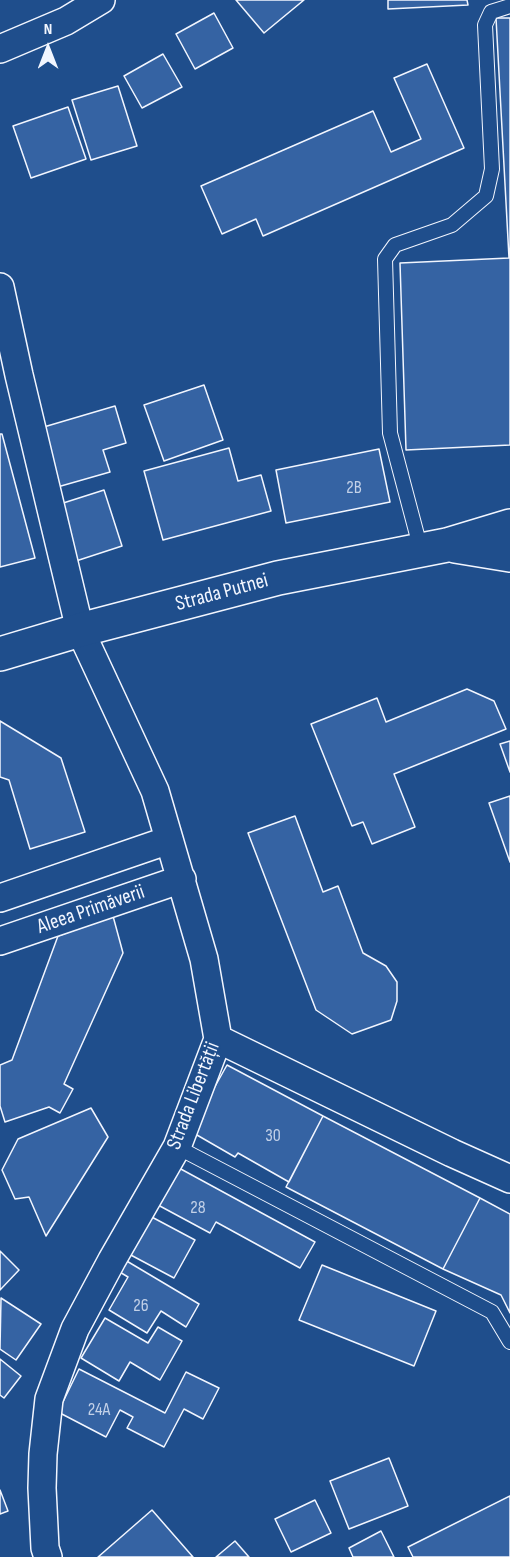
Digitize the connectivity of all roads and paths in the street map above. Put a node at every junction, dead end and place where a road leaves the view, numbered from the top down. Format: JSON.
{"nodes":[{"id":1,"x":101,"y":0,"type":"edge"},
{"id":2,"x":510,"y":6,"type":"edge"},
{"id":3,"x":0,"y":49,"type":"edge"},
{"id":4,"x":0,"y":287,"type":"edge"},
{"id":5,"x":10,"y":378,"type":"edge"},
{"id":6,"x":510,"y":526,"type":"edge"},
{"id":7,"x":434,"y":548,"type":"junction"},
{"id":8,"x":510,"y":555,"type":"edge"},
{"id":9,"x":80,"y":630,"type":"junction"},
{"id":10,"x":0,"y":654,"type":"edge"},
{"id":11,"x":169,"y":840,"type":"junction"},
{"id":12,"x":182,"y":879,"type":"junction"},
{"id":13,"x":0,"y":898,"type":"edge"},
{"id":14,"x":0,"y":941,"type":"edge"},
{"id":15,"x":218,"y":1039,"type":"junction"},
{"id":16,"x":177,"y":1147,"type":"junction"},
{"id":17,"x":510,"y":1179,"type":"edge"},
{"id":18,"x":510,"y":1342,"type":"edge"},
{"id":19,"x":48,"y":1557,"type":"edge"}],
"edges":[{"from":1,"to":3,"type":"street"},
{"from":2,"to":7,"type":"lane"},
{"from":4,"to":5,"type":"street","name":"Strada Libertății"},
{"from":5,"to":9,"type":"street","name":"Strada Libertății"},
{"from":6,"to":7,"type":"main road","name":"Strada Putnei"},
{"from":7,"to":8,"type":"main road","name":"Strada Putnei"},
{"from":7,"to":9,"type":"main road","name":"Strada Putnei"},
{"from":9,"to":10,"type":"main road","name":"Strada Putnei"},
{"from":9,"to":11,"type":"street","name":"Strada Libertății"},
{"from":11,"to":12,"type":"street","name":"Strada Libertății"},
{"from":11,"to":13,"type":"street","name":"Aleea Primăverii"},
{"from":12,"to":14,"type":"street","name":"Aleea Primăverii"},
{"from":12,"to":15,"type":"street","name":"Strada Libertății"},
{"from":15,"to":16,"type":"street","name":"Strada Libertății"},
{"from":15,"to":17,"type":"street"},
{"from":16,"to":18,"type":"lane"},
{"from":16,"to":19,"type":"street","name":"Strada Libertății"}]}
